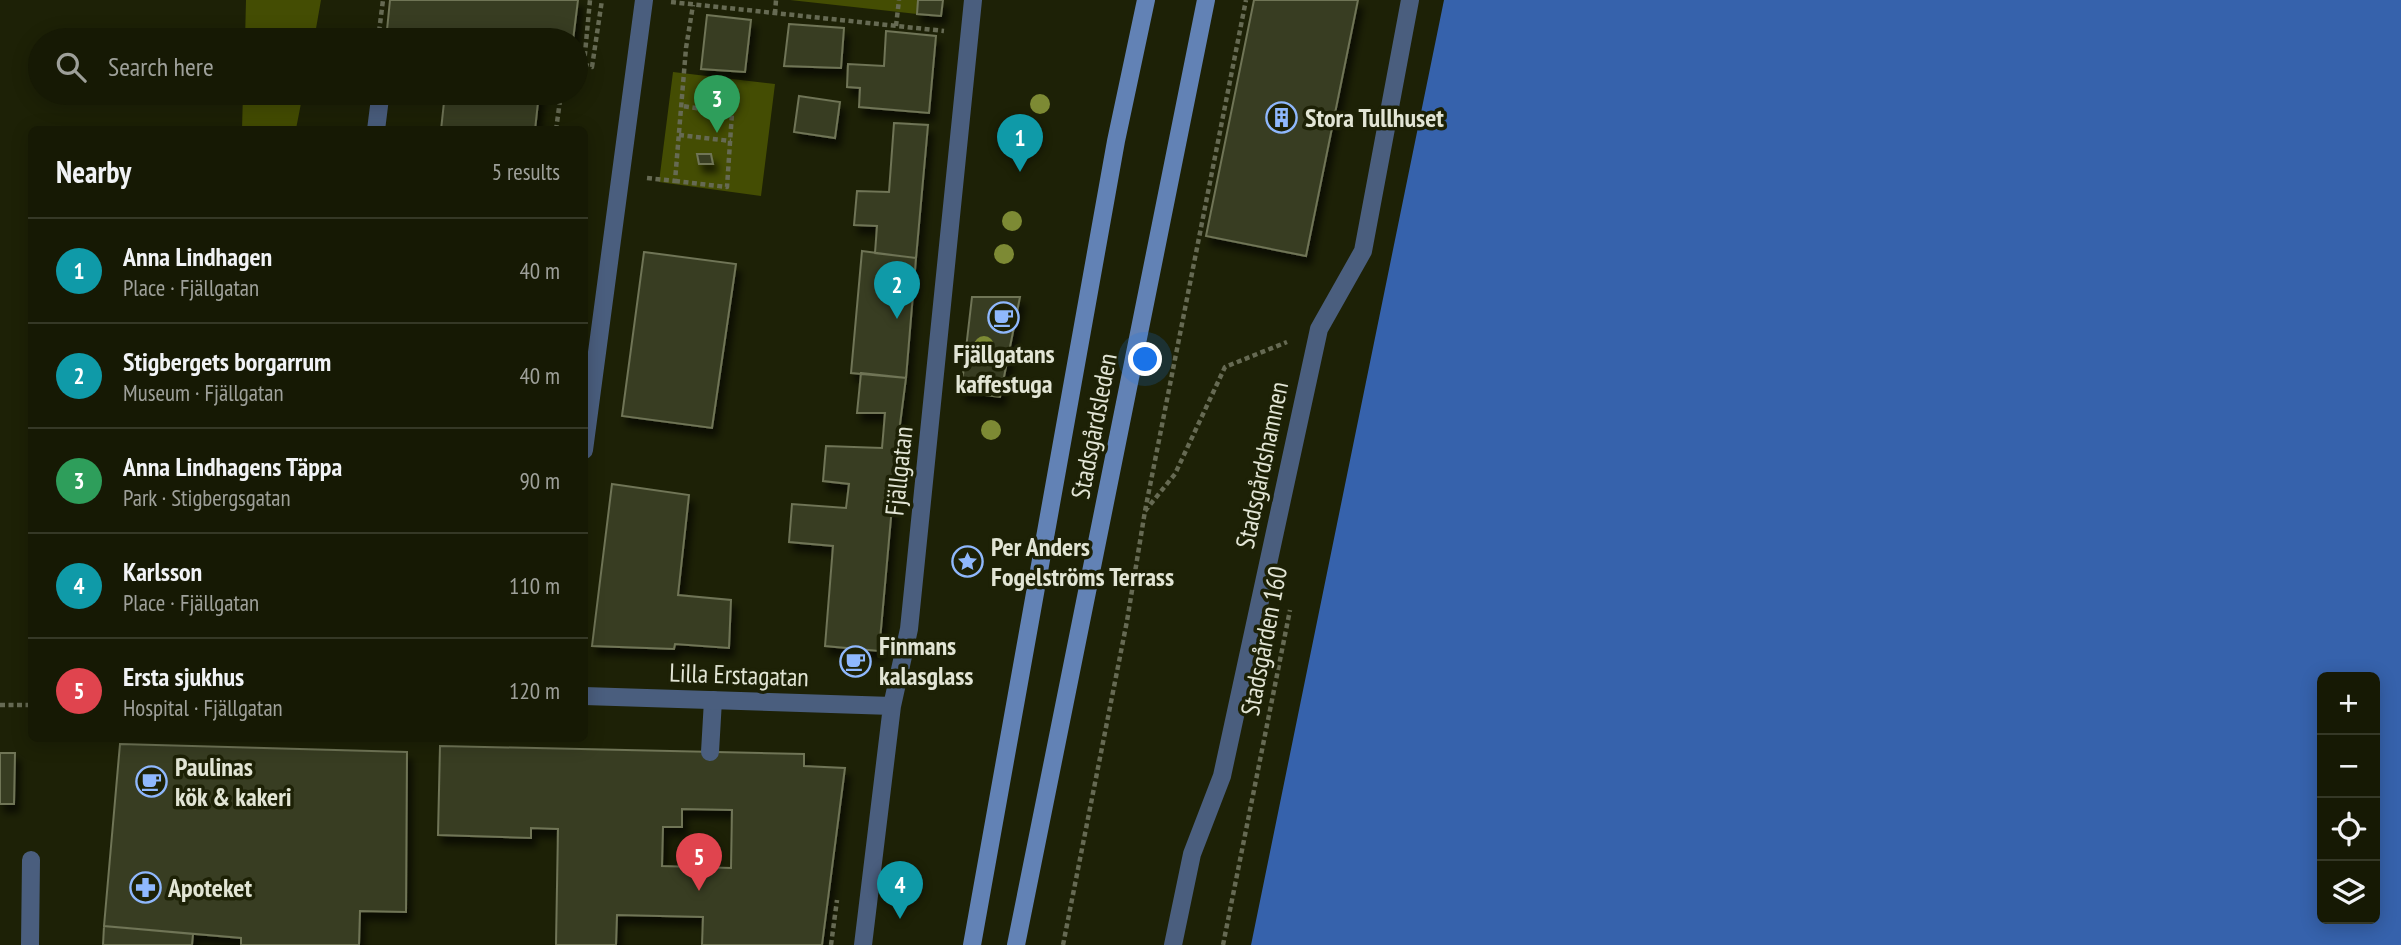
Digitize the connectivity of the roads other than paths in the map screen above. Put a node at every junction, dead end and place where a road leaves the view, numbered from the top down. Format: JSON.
{"nodes":[{"id":1,"x":644,"y":0,"type":"edge"},
{"id":2,"x":973,"y":0,"type":"edge"},
{"id":3,"x":1146,"y":0,"type":"edge"},
{"id":4,"x":1206,"y":0,"type":"edge"},
{"id":5,"x":1410,"y":0,"type":"edge"},
{"id":6,"x":379,"y":105,"type":"edge"},
{"id":7,"x":376,"y":126,"type":"edge"},
{"id":8,"x":588,"y":394,"type":"edge"},
{"id":9,"x":588,"y":696,"type":"edge"},
{"id":10,"x":713,"y":700,"type":"junction"},
{"id":11,"x":892,"y":706,"type":"junction"},
{"id":12,"x":710,"y":752,"type":"dead end"},
{"id":13,"x":31,"y":860,"type":"dead end"},
{"id":14,"x":1171,"y":941,"type":"edge"},
{"id":15,"x":30,"y":945,"type":"edge"},
{"id":16,"x":863,"y":945,"type":"edge"},
{"id":17,"x":972,"y":945,"type":"edge"},
{"id":18,"x":1016,"y":945,"type":"edge"}],
"edges":[{"from":1,"to":8,"type":"street"},
{"from":2,"to":11,"type":"street","name":"Fjällgatan"},
{"from":3,"to":17,"type":"main road","name":"Stadsgårdsleden"},
{"from":4,"to":18,"type":"main road","name":"Stadsgårdsleden"},
{"from":5,"to":14,"type":"street","name":"Stadsgårdshamnen"},
{"from":6,"to":7,"type":"street"},
{"from":9,"to":10,"type":"street","name":"Lilla Erstagatan"},
{"from":10,"to":11,"type":"street","name":"Lilla Erstagatan"},
{"from":10,"to":12,"type":"street"},
{"from":11,"to":16,"type":"street","name":"Fjällgatan"},
{"from":13,"to":15,"type":"street"}]}
